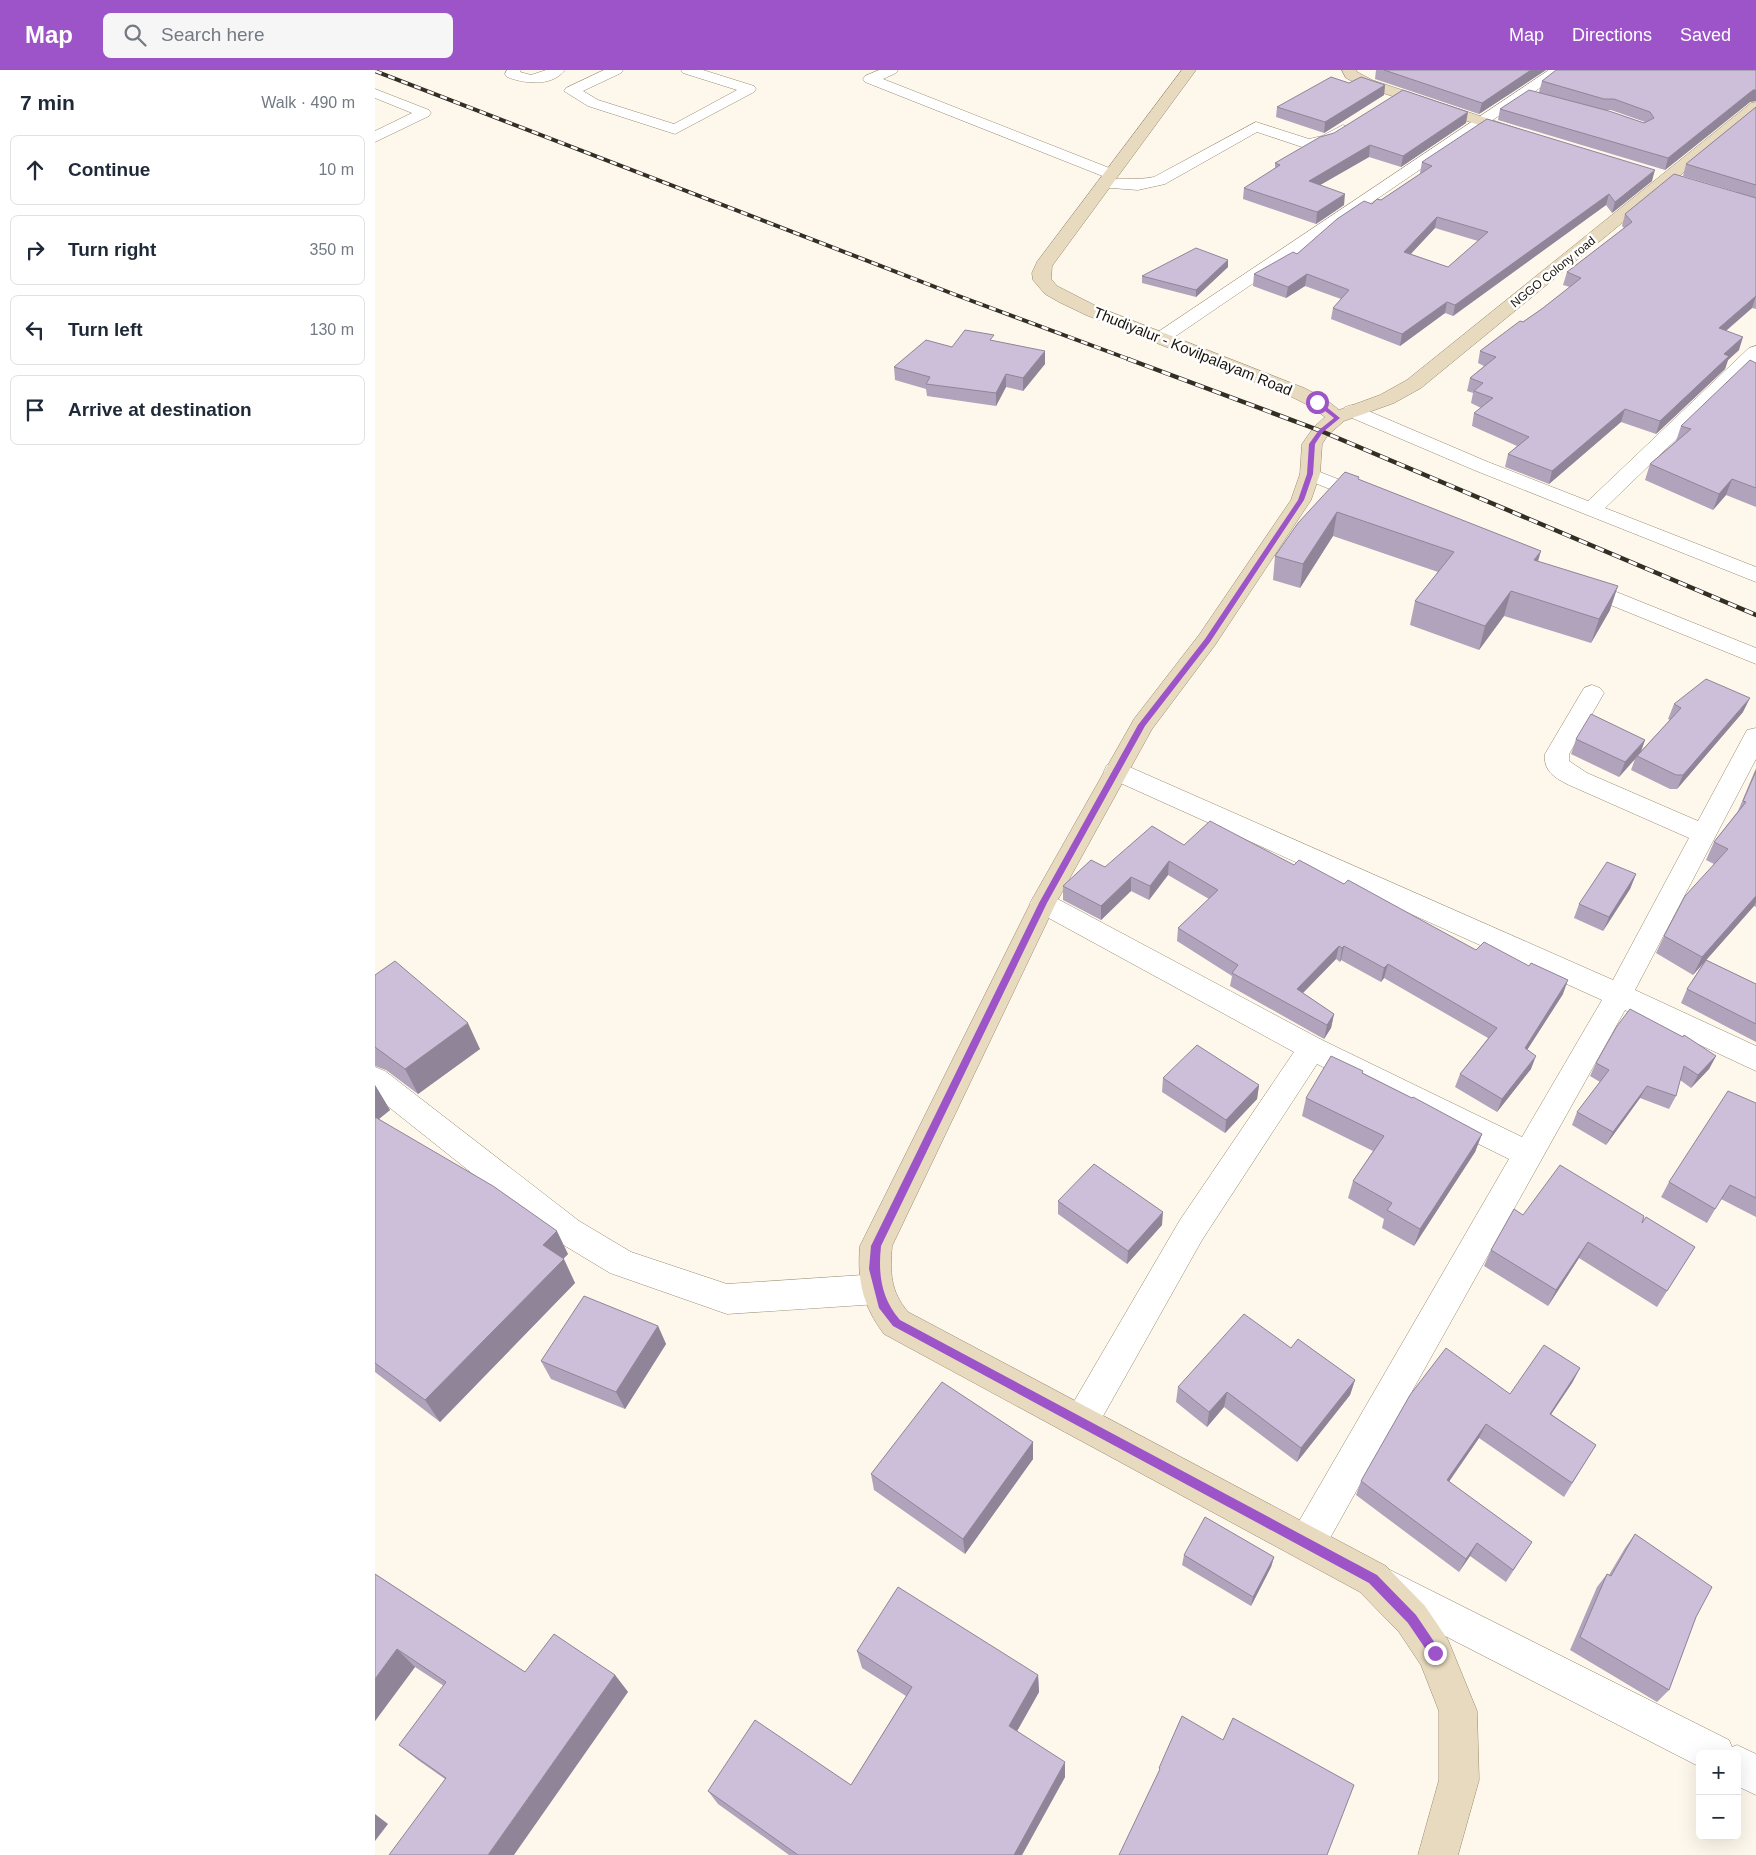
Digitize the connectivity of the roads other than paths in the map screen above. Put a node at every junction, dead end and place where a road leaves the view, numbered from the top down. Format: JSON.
{"nodes":[{"id":1,"x":514,"y":70,"type":"edge"},
{"id":2,"x":558,"y":70,"type":"edge"},
{"id":3,"x":616,"y":70,"type":"edge"},
{"id":4,"x":891,"y":70,"type":"edge"},
{"id":5,"x":1189,"y":70,"type":"edge"},
{"id":6,"x":1349,"y":70,"type":"edge"},
{"id":7,"x":1559,"y":70,"type":"edge"},
{"id":8,"x":694,"y":71,"type":"edge"},
{"id":9,"x":375,"y":93,"type":"edge"},
{"id":10,"x":1399,"y":94,"type":"junction"},
{"id":11,"x":1383,"y":104,"type":"edge"},
{"id":12,"x":1756,"y":106,"type":"edge"},
{"id":13,"x":1359,"y":120,"type":"edge"},
{"id":14,"x":1482,"y":122,"type":"junction"},
{"id":15,"x":1528,"y":136,"type":"edge"},
{"id":16,"x":375,"y":137,"type":"edge"},
{"id":17,"x":1649,"y":173,"type":"edge"},
{"id":18,"x":1107,"y":179,"type":"junction"},
{"id":19,"x":1668,"y":179,"type":"junction"},
{"id":20,"x":1686,"y":184,"type":"edge"},
{"id":21,"x":1161,"y":338,"type":"junction"},
{"id":22,"x":1756,"y":352,"type":"edge"},
{"id":23,"x":1345,"y":414,"type":"junction"},
{"id":24,"x":1310,"y":474,"type":"junction"},
{"id":25,"x":1383,"y":504,"type":"edge"},
{"id":26,"x":1592,"y":508,"type":"junction"},
{"id":27,"x":1756,"y":575,"type":"edge"},
{"id":28,"x":1565,"y":578,"type":"edge"},
{"id":29,"x":1756,"y":657,"type":"edge"},
{"id":30,"x":1591,"y":693,"type":"dead end"},
{"id":31,"x":1756,"y":736,"type":"edge"},
{"id":32,"x":1116,"y":771,"type":"junction"},
{"id":33,"x":1705,"y":834,"type":"junction"},
{"id":34,"x":1043,"y":903,"type":"junction"},
{"id":35,"x":1619,"y":995,"type":"junction"},
{"id":36,"x":1312,"y":1048,"type":"junction"},
{"id":37,"x":1756,"y":1059,"type":"edge"},
{"id":38,"x":375,"y":1079,"type":"edge"},
{"id":39,"x":1528,"y":1154,"type":"junction"},
{"id":40,"x":878,"y":1289,"type":"junction"},
{"id":41,"x":1081,"y":1422,"type":"junction"},
{"id":42,"x":1307,"y":1543,"type":"junction"},
{"id":43,"x":1373,"y":1579,"type":"junction"},
{"id":44,"x":1707,"y":1750,"type":"edge"},
{"id":45,"x":1741,"y":1767,"type":"edge"},
{"id":46,"x":1756,"y":1775,"type":"edge"},
{"id":47,"x":1438,"y":1855,"type":"edge"}],
"edges":[{"from":1,"to":2,"type":"street"},
{"from":3,"to":8,"type":"street"},
{"from":4,"to":18,"type":"street"},
{"from":5,"to":18,"type":"main road","name":"Thudiyalur - Kovilpalayam Road"},
{"from":6,"to":10,"type":"main road"},
{"from":7,"to":14,"type":"street"},
{"from":9,"to":16,"type":"street"},
{"from":10,"to":11,"type":"street"},
{"from":10,"to":14,"type":"main road"},
{"from":12,"to":19,"type":"main road","name":"NGGO Colony road"},
{"from":13,"to":18,"type":"street"},
{"from":14,"to":15,"type":"main road"},
{"from":14,"to":21,"type":"street"},
{"from":17,"to":19,"type":"main road"},
{"from":18,"to":21,"type":"main road","name":"Thudiyalur - Kovilpalayam Road"},
{"from":19,"to":20,"type":"main road"},
{"from":19,"to":23,"type":"main road","name":"NGGO Colony road"},
{"from":21,"to":23,"type":"main road","name":"Thudiyalur - Kovilpalayam Road"},
{"from":22,"to":26,"type":"street"},
{"from":23,"to":24,"type":"main road"},
{"from":23,"to":26,"type":"street"},
{"from":24,"to":25,"type":"street"},
{"from":24,"to":32,"type":"main road"},
{"from":26,"to":27,"type":"street"},
{"from":28,"to":29,"type":"street"},
{"from":30,"to":33,"type":"street"},
{"from":31,"to":33,"type":"street"},
{"from":32,"to":34,"type":"main road"},
{"from":32,"to":35,"type":"street"},
{"from":33,"to":35,"type":"street"},
{"from":34,"to":36,"type":"street"},
{"from":34,"to":40,"type":"main road"},
{"from":35,"to":37,"type":"street"},
{"from":35,"to":39,"type":"street"},
{"from":36,"to":39,"type":"street"},
{"from":36,"to":41,"type":"street"},
{"from":38,"to":40,"type":"street"},
{"from":39,"to":42,"type":"street"},
{"from":40,"to":41,"type":"main road"},
{"from":41,"to":42,"type":"main road"},
{"from":42,"to":43,"type":"main road"},
{"from":43,"to":44,"type":"street"},
{"from":43,"to":47,"type":"main road"},
{"from":45,"to":46,"type":"street"}]}
